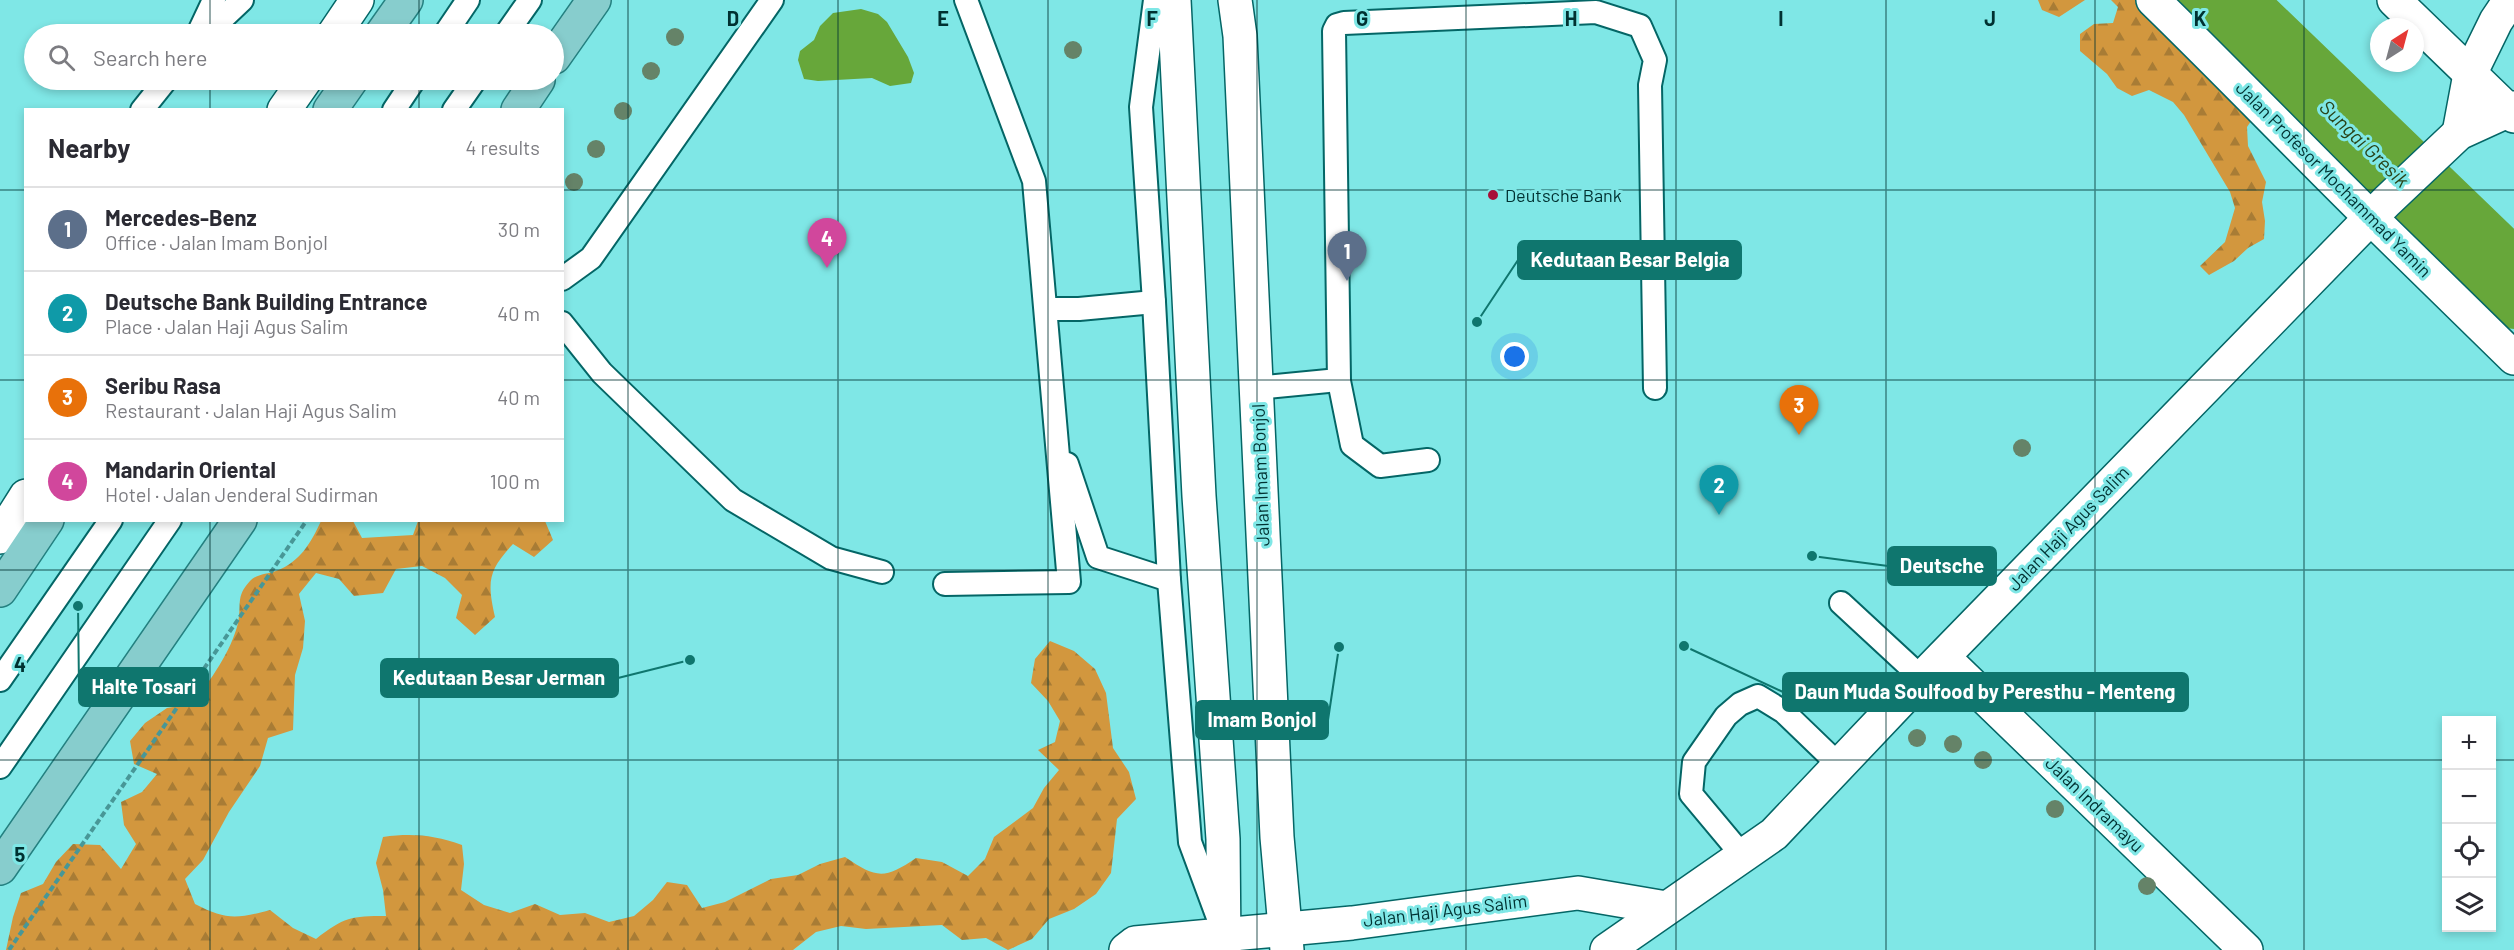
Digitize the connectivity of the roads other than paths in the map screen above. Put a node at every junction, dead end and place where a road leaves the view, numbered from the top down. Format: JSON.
{"nodes":[{"id":1,"x":214,"y":0,"type":"edge"},
{"id":2,"x":243,"y":0,"type":"edge"},
{"id":3,"x":357,"y":0,"type":"edge"},
{"id":4,"x":406,"y":0,"type":"edge"},
{"id":5,"x":468,"y":0,"type":"edge"},
{"id":6,"x":530,"y":0,"type":"edge"},
{"id":7,"x":594,"y":0,"type":"edge"},
{"id":8,"x":772,"y":0,"type":"edge"},
{"id":9,"x":966,"y":0,"type":"edge"},
{"id":10,"x":1155,"y":0,"type":"edge"},
{"id":11,"x":1174,"y":0,"type":"edge"},
{"id":12,"x":1235,"y":0,"type":"edge"},
{"id":13,"x":2154,"y":0,"type":"edge"},
{"id":14,"x":2394,"y":0,"type":"edge"},
{"id":15,"x":2510,"y":0,"type":"edge"},
{"id":16,"x":203,"y":24,"type":"edge"},
{"id":17,"x":217,"y":24,"type":"edge"},
{"id":18,"x":341,"y":24,"type":"edge"},
{"id":19,"x":389,"y":24,"type":"edge"},
{"id":20,"x":452,"y":24,"type":"edge"},
{"id":21,"x":513,"y":24,"type":"edge"},
{"id":22,"x":564,"y":43,"type":"edge"},
{"id":23,"x":2470,"y":74,"type":"junction"},
{"id":24,"x":158,"y":90,"type":"edge"},
{"id":25,"x":298,"y":90,"type":"edge"},
{"id":26,"x":344,"y":90,"type":"edge"},
{"id":27,"x":407,"y":90,"type":"edge"},
{"id":28,"x":468,"y":90,"type":"edge"},
{"id":29,"x":531,"y":90,"type":"edge"},
{"id":30,"x":144,"y":108,"type":"edge"},
{"id":31,"x":285,"y":108,"type":"edge"},
{"id":32,"x":331,"y":108,"type":"edge"},
{"id":33,"x":395,"y":108,"type":"edge"},
{"id":34,"x":455,"y":108,"type":"edge"},
{"id":35,"x":519,"y":108,"type":"edge"},
{"id":36,"x":2512,"y":112,"type":"edge"},
{"id":37,"x":2453,"y":140,"type":"junction"},
{"id":38,"x":2379,"y":210,"type":"junction"},
{"id":39,"x":564,"y":278,"type":"edge"},
{"id":40,"x":1154,"y":302,"type":"junction"},
{"id":41,"x":1046,"y":309,"type":"junction"},
{"id":42,"x":564,"y":326,"type":"edge"},
{"id":43,"x":2514,"y":358,"type":"edge"},
{"id":44,"x":1333,"y":381,"type":"junction"},
{"id":45,"x":1256,"y":388,"type":"junction"},
{"id":46,"x":1655,"y":388,"type":"dead end"},
{"id":47,"x":1058,"y":440,"type":"junction"},
{"id":48,"x":1428,"y":460,"type":"dead end"},
{"id":49,"x":24,"y":499,"type":"edge"},
{"id":50,"x":46,"y":522,"type":"edge"},
{"id":51,"x":110,"y":522,"type":"edge"},
{"id":52,"x":169,"y":522,"type":"edge"},
{"id":53,"x":239,"y":522,"type":"edge"},
{"id":54,"x":0,"y":537,"type":"edge"},
{"id":55,"x":882,"y":572,"type":"dead end"},
{"id":56,"x":1169,"y":580,"type":"junction"},
{"id":57,"x":945,"y":584,"type":"dead end"},
{"id":58,"x":0,"y":590,"type":"edge"},
{"id":59,"x":1841,"y":603,"type":"dead end"},
{"id":60,"x":1933,"y":668,"type":"junction"},
{"id":61,"x":0,"y":680,"type":"edge"},
{"id":62,"x":1839,"y":765,"type":"junction"},
{"id":63,"x":0,"y":767,"type":"edge"},
{"id":64,"x":1742,"y":855,"type":"junction"},
{"id":65,"x":0,"y":868,"type":"edge"},
{"id":66,"x":1666,"y":908,"type":"junction"},
{"id":67,"x":1286,"y":940,"type":"edge"},
{"id":68,"x":1224,"y":942,"type":"edge"},
{"id":69,"x":1126,"y":950,"type":"edge"},
{"id":70,"x":1607,"y":950,"type":"edge"},
{"id":71,"x":2246,"y":950,"type":"edge"}],
"edges":[{"from":1,"to":16,"type":"lane"},
{"from":2,"to":17,"type":"lane"},
{"from":3,"to":18,"type":"street"},
{"from":4,"to":19,"type":"main road"},
{"from":5,"to":20,"type":"lane"},
{"from":6,"to":21,"type":"lane"},
{"from":7,"to":22,"type":"main road"},
{"from":8,"to":39,"type":"lane"},
{"from":9,"to":41,"type":"lane"},
{"from":10,"to":40,"type":"lane"},
{"from":11,"to":68,"type":"street"},
{"from":12,"to":45,"type":"street","name":"Jalan Imam Bonjol"},
{"from":13,"to":38,"type":"street","name":"Jalan Profesor Mochammad Yamin"},
{"from":14,"to":23,"type":"street"},
{"from":15,"to":23,"type":"street"},
{"from":23,"to":36,"type":"street"},
{"from":23,"to":37,"type":"street"},
{"from":24,"to":30,"type":"lane"},
{"from":25,"to":31,"type":"street"},
{"from":26,"to":32,"type":"main road"},
{"from":27,"to":33,"type":"lane"},
{"from":28,"to":34,"type":"lane"},
{"from":29,"to":35,"type":"main road"},
{"from":36,"to":37,"type":"street","name":"Jalan Haji Agus Salim"},
{"from":37,"to":38,"type":"street","name":"Jalan Haji Agus Salim"},
{"from":38,"to":43,"type":"street","name":"Jalan Profesor Mochammad Yamin"},
{"from":38,"to":60,"type":"street","name":"Jalan Haji Agus Salim"},
{"from":40,"to":41,"type":"lane"},
{"from":40,"to":56,"type":"lane"},
{"from":41,"to":47,"type":"lane"},
{"from":42,"to":55,"type":"lane"},
{"from":44,"to":45,"type":"lane"},
{"from":44,"to":46,"type":"lane"},
{"from":44,"to":48,"type":"lane"},
{"from":45,"to":67,"type":"street","name":"Jalan Imam Bonjol"},
{"from":47,"to":56,"type":"lane"},
{"from":47,"to":57,"type":"lane"},
{"from":49,"to":54,"type":"street"},
{"from":50,"to":58,"type":"main road"},
{"from":51,"to":61,"type":"lane"},
{"from":52,"to":63,"type":"lane"},
{"from":53,"to":65,"type":"main road"},
{"from":56,"to":68,"type":"lane"},
{"from":59,"to":60,"type":"lane"},
{"from":60,"to":62,"type":"street","name":"Jalan Haji Agus Salim"},
{"from":60,"to":71,"type":"street","name":"Jalan Indramayu"},
{"from":62,"to":64,"type":"street","name":"Jalan Haji Agus Salim"},
{"from":62,"to":64,"type":"lane"},
{"from":64,"to":66,"type":"street","name":"Jalan Haji Agus Salim"},
{"from":66,"to":67,"type":"street","name":"Jalan Haji Agus Salim"},
{"from":66,"to":70,"type":"street","name":"Jalan Haji Agus Salim"},
{"from":67,"to":68,"type":"street","name":"Jalan Haji Agus Salim"},
{"from":68,"to":69,"type":"street","name":"Jalan Haji Agus Salim"}]}
